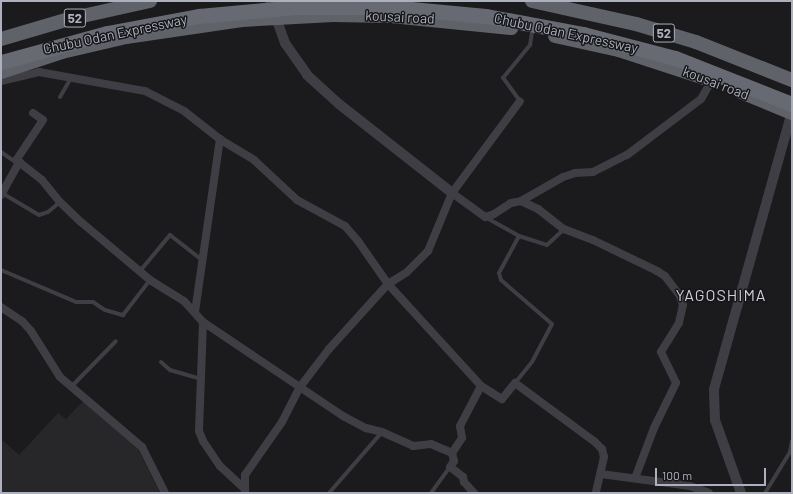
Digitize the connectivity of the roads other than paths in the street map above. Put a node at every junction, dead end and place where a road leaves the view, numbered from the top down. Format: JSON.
{"nodes":[{"id":1,"x":150,"y":1,"type":"edge"},
{"id":2,"x":270,"y":1,"type":"edge"},
{"id":3,"x":532,"y":1,"type":"edge"},
{"id":4,"x":276,"y":18,"type":"junction"},
{"id":5,"x":532,"y":32,"type":"junction"},
{"id":6,"x":1,"y":39,"type":"edge"},
{"id":7,"x":1,"y":62,"type":"edge"},
{"id":8,"x":1,"y":72,"type":"edge"},
{"id":9,"x":70,"y":80,"type":"junction"},
{"id":10,"x":712,"y":80,"type":"junction"},
{"id":11,"x":792,"y":80,"type":"edge"},
{"id":12,"x":1,"y":81,"type":"edge"},
{"id":13,"x":60,"y":97,"type":"dead end"},
{"id":14,"x":520,"y":101,"type":"joint"},
{"id":15,"x":792,"y":104,"type":"edge"},
{"id":16,"x":33,"y":113,"type":"dead end"},
{"id":17,"x":792,"y":113,"type":"edge"},
{"id":18,"x":788,"y":138,"type":"edge"},
{"id":19,"x":220,"y":139,"type":"junction"},
{"id":20,"x":1,"y":152,"type":"edge"},
{"id":21,"x":19,"y":163,"type":"junction"},
{"id":22,"x":452,"y":193,"type":"junction"},
{"id":23,"x":2,"y":194,"type":"edge"},
{"id":24,"x":521,"y":201,"type":"junction"},
{"id":25,"x":60,"y":202,"type":"junction"},
{"id":26,"x":485,"y":217,"type":"junction"},
{"id":27,"x":564,"y":229,"type":"junction"},
{"id":28,"x":519,"y":236,"type":"junction"},
{"id":29,"x":202,"y":261,"type":"junction"},
{"id":30,"x":1,"y":270,"type":"edge"},
{"id":31,"x":140,"y":271,"type":"junction"},
{"id":32,"x":150,"y":280,"type":"junction"},
{"id":33,"x":388,"y":284,"type":"junction"},
{"id":34,"x":1,"y":307,"type":"edge"},
{"id":35,"x":195,"y":312,"type":"junction"},
{"id":36,"x":203,"y":322,"type":"junction"},
{"id":37,"x":116,"y":340,"type":"dead end"},
{"id":38,"x":161,"y":362,"type":"dead end"},
{"id":39,"x":201,"y":378,"type":"junction"},
{"id":40,"x":515,"y":383,"type":"junction"},
{"id":41,"x":481,"y":386,"type":"junction"},
{"id":42,"x":70,"y":387,"type":"junction"},
{"id":43,"x":300,"y":387,"type":"junction"},
{"id":44,"x":382,"y":432,"type":"junction"},
{"id":45,"x":792,"y":441,"type":"edge"},
{"id":46,"x":791,"y":452,"type":"edge"},
{"id":47,"x":452,"y":453,"type":"junction"},
{"id":48,"x":450,"y":468,"type":"junction"},
{"id":49,"x":601,"y":474,"type":"junction"},
{"id":50,"x":635,"y":478,"type":"junction"},
{"id":51,"x":245,"y":491,"type":"edge"},
{"id":52,"x":165,"y":493,"type":"edge"},
{"id":53,"x":328,"y":493,"type":"edge"},
{"id":54,"x":431,"y":493,"type":"edge"},
{"id":55,"x":474,"y":493,"type":"edge"},
{"id":56,"x":596,"y":493,"type":"edge"},
{"id":57,"x":709,"y":493,"type":"edge"},
{"id":58,"x":741,"y":493,"type":"edge"},
{"id":59,"x":765,"y":493,"type":"edge"}],
"edges":[{"from":1,"to":6,"type":"highway","number":"52"},
{"from":2,"to":4,"type":"street"},
{"from":3,"to":11,"type":"highway","number":"52"},
{"from":4,"to":5,"type":"highway","name":"kousai road","number":"52"},
{"from":4,"to":8,"type":"highway","name":"kousai road","number":"52"},
{"from":4,"to":22,"type":"street"},
{"from":5,"to":10,"type":"highway","name":"kousai road","number":"52"},
{"from":5,"to":14,"type":"lane"},
{"from":7,"to":15,"type":"highway","name":"Chubu Odan Expressway","bridge":true},
{"from":9,"to":12,"type":"street"},
{"from":9,"to":13,"type":"lane"},
{"from":9,"to":19,"type":"street"},
{"from":10,"to":17,"type":"highway","name":"kousai road","number":"52"},
{"from":10,"to":24,"type":"street"},
{"from":14,"to":22,"type":"street"},
{"from":16,"to":21,"type":"street"},
{"from":17,"to":18,"type":"street"},
{"from":18,"to":58,"type":"street"},
{"from":19,"to":29,"type":"street"},
{"from":19,"to":33,"type":"street"},
{"from":20,"to":21,"type":"lane"},
{"from":21,"to":23,"type":"street"},
{"from":21,"to":25,"type":"street"},
{"from":22,"to":26,"type":"street"},
{"from":22,"to":33,"type":"street"},
{"from":23,"to":25,"type":"lane"},
{"from":24,"to":26,"type":"street"},
{"from":24,"to":27,"type":"street"},
{"from":25,"to":31,"type":"street"},
{"from":26,"to":28,"type":"lane"},
{"from":27,"to":28,"type":"lane"},
{"from":27,"to":50,"type":"street"},
{"from":28,"to":40,"type":"lane"},
{"from":29,"to":31,"type":"lane"},
{"from":29,"to":35,"type":"street"},
{"from":30,"to":32,"type":"lane"},
{"from":31,"to":32,"type":"street"},
{"from":32,"to":35,"type":"street"},
{"from":33,"to":41,"type":"street"},
{"from":33,"to":43,"type":"street"},
{"from":34,"to":42,"type":"street"},
{"from":35,"to":36,"type":"street"},
{"from":36,"to":39,"type":"street"},
{"from":36,"to":43,"type":"street"},
{"from":37,"to":42,"type":"lane"},
{"from":38,"to":39,"type":"lane"},
{"from":39,"to":51,"type":"street"},
{"from":40,"to":41,"type":"street"},
{"from":40,"to":49,"type":"street"},
{"from":41,"to":47,"type":"street"},
{"from":42,"to":52,"type":"street"},
{"from":43,"to":44,"type":"street"},
{"from":43,"to":51,"type":"street"},
{"from":44,"to":47,"type":"street"},
{"from":44,"to":53,"type":"lane"},
{"from":45,"to":46,"type":"lane"},
{"from":46,"to":59,"type":"lane"},
{"from":47,"to":48,"type":"street"},
{"from":48,"to":54,"type":"lane"},
{"from":48,"to":55,"type":"street"},
{"from":49,"to":50,"type":"street"},
{"from":49,"to":56,"type":"street"},
{"from":50,"to":57,"type":"street"}]}
